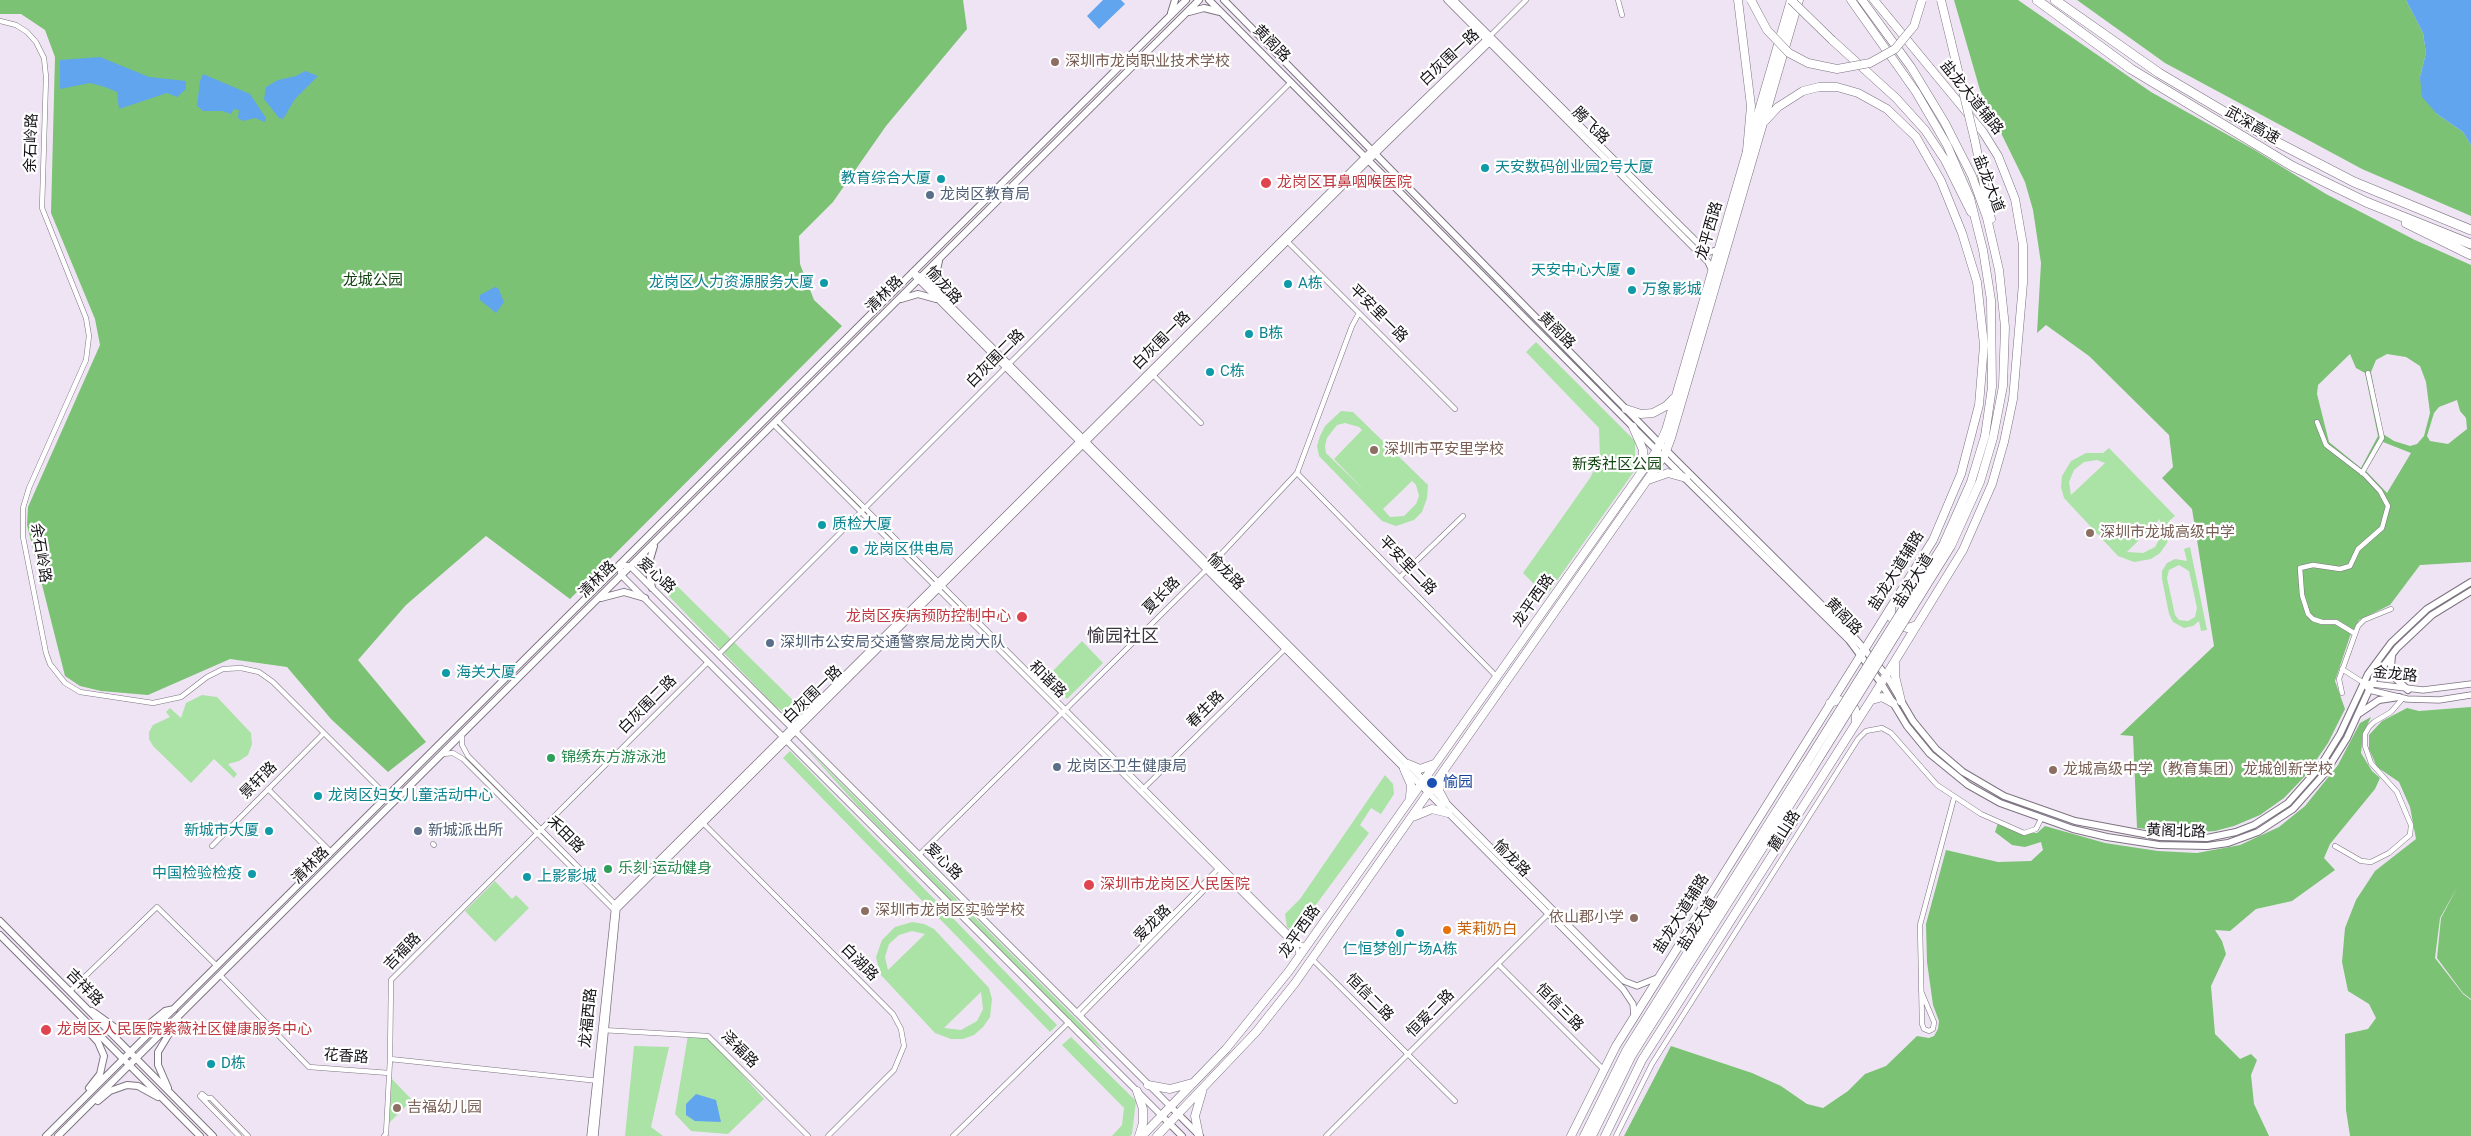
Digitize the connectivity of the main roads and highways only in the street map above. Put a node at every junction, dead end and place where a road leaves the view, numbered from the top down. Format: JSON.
{"nodes":[{"id":1,"x":1175,"y":0,"type":"edge"},
{"id":2,"x":1186,"y":0,"type":"edge"},
{"id":3,"x":1199,"y":0,"type":"edge"},
{"id":4,"x":1209,"y":0,"type":"edge"},
{"id":5,"x":1225,"y":0,"type":"edge"},
{"id":6,"x":1738,"y":0,"type":"edge"},
{"id":7,"x":1752,"y":0,"type":"edge"},
{"id":8,"x":1791,"y":0,"type":"edge"},
{"id":9,"x":1799,"y":0,"type":"edge"},
{"id":10,"x":1850,"y":0,"type":"edge"},
{"id":11,"x":1862,"y":0,"type":"edge"},
{"id":12,"x":1874,"y":0,"type":"edge"},
{"id":13,"x":1922,"y":0,"type":"edge"},
{"id":14,"x":1941,"y":0,"type":"edge"},
{"id":15,"x":2037,"y":0,"type":"edge"},
{"id":16,"x":2055,"y":0,"type":"edge"},
{"id":17,"x":1223,"y":14,"type":"junction"},
{"id":18,"x":1182,"y":16,"type":"junction"},
{"id":19,"x":1170,"y":17,"type":"junction"},
{"id":20,"x":1140,"y":47,"type":"junction"},
{"id":21,"x":1146,"y":53,"type":"junction"},
{"id":22,"x":1763,"y":124,"type":"junction"},
{"id":23,"x":1747,"y":151,"type":"junction"},
{"id":24,"x":2366,"y":202,"type":"junction"},
{"id":25,"x":1978,"y":226,"type":"junction"},
{"id":26,"x":2471,"y":230,"type":"edge"},
{"id":27,"x":1994,"y":244,"type":"junction"},
{"id":28,"x":2471,"y":244,"type":"edge"},
{"id":29,"x":2471,"y":255,"type":"edge"},
{"id":30,"x":942,"y":256,"type":"junction"},
{"id":31,"x":895,"y":302,"type":"junction"},
{"id":32,"x":1676,"y":395,"type":"junction"},
{"id":33,"x":1626,"y":408,"type":"junction"},
{"id":34,"x":1633,"y":427,"type":"junction"},
{"id":35,"x":1659,"y":447,"type":"junction"},
{"id":36,"x":1665,"y":453,"type":"junction"},
{"id":37,"x":1642,"y":473,"type":"junction"},
{"id":38,"x":1686,"y":478,"type":"junction"},
{"id":39,"x":1647,"y":482,"type":"junction"},
{"id":40,"x":1610,"y":518,"type":"junction"},
{"id":41,"x":1618,"y":523,"type":"junction"},
{"id":42,"x":658,"y":538,"type":"junction"},
{"id":43,"x":2471,"y":582,"type":"edge"},
{"id":44,"x":652,"y":588,"type":"road end"},
{"id":45,"x":2471,"y":591,"type":"edge"},
{"id":46,"x":645,"y":598,"type":"road end"},
{"id":47,"x":596,"y":601,"type":"junction"},
{"id":48,"x":1892,"y":606,"type":"junction"},
{"id":49,"x":1917,"y":625,"type":"junction"},
{"id":50,"x":2397,"y":648,"type":"junction"},
{"id":51,"x":1862,"y":652,"type":"junction"},
{"id":52,"x":1512,"y":656,"type":"junction"},
{"id":53,"x":1896,"y":659,"type":"junction"},
{"id":54,"x":1520,"y":662,"type":"junction"},
{"id":55,"x":1886,"y":676,"type":"junction"},
{"id":56,"x":1881,"y":683,"type":"junction"},
{"id":57,"x":2408,"y":690,"type":"road end"},
{"id":58,"x":2401,"y":698,"type":"road end"},
{"id":59,"x":1870,"y":701,"type":"junction"},
{"id":60,"x":1897,"y":702,"type":"junction"},
{"id":61,"x":1830,"y":703,"type":"junction"},
{"id":62,"x":2355,"y":720,"type":"junction"},
{"id":63,"x":1856,"y":723,"type":"junction"},
{"id":64,"x":1439,"y":759,"type":"junction"},
{"id":65,"x":1810,"y":766,"type":"junction"},
{"id":66,"x":1440,"y":777,"type":"junction"},
{"id":67,"x":1445,"y":802,"type":"road end"},
{"id":68,"x":1408,"y":804,"type":"junction"},
{"id":69,"x":1448,"y":813,"type":"road end"},
{"id":70,"x":1410,"y":820,"type":"junction"},
{"id":71,"x":0,"y":921,"type":"edge"},
{"id":72,"x":0,"y":935,"type":"edge"},
{"id":73,"x":195,"y":988,"type":"junction"},
{"id":74,"x":191,"y":1004,"type":"junction"},
{"id":75,"x":174,"y":1009,"type":"junction"},
{"id":76,"x":88,"y":1010,"type":"junction"},
{"id":77,"x":179,"y":1015,"type":"junction"},
{"id":78,"x":82,"y":1017,"type":"junction"},
{"id":79,"x":130,"y":1052,"type":"junction"},
{"id":80,"x":136,"y":1058,"type":"junction"},
{"id":81,"x":123,"y":1059,"type":"junction"},
{"id":82,"x":129,"y":1065,"type":"junction"},
{"id":83,"x":1196,"y":1081,"type":"junction"},
{"id":84,"x":1148,"y":1085,"type":"road end"},
{"id":85,"x":1206,"y":1086,"type":"junction"},
{"id":86,"x":1137,"y":1091,"type":"road end"},
{"id":87,"x":170,"y":1093,"type":"junction"},
{"id":88,"x":82,"y":1100,"type":"junction"},
{"id":89,"x":164,"y":1100,"type":"junction"},
{"id":90,"x":87,"y":1106,"type":"junction"},
{"id":91,"x":1170,"y":1107,"type":"junction"},
{"id":92,"x":1178,"y":1114,"type":"junction"},
{"id":93,"x":1162,"y":1116,"type":"junction"},
{"id":94,"x":1170,"y":1123,"type":"junction"},
{"id":95,"x":1198,"y":1134,"type":"edge"},
{"id":96,"x":46,"y":1136,"type":"edge"},
{"id":97,"x":58,"y":1136,"type":"edge"},
{"id":98,"x":200,"y":1136,"type":"edge"},
{"id":99,"x":213,"y":1136,"type":"edge"},
{"id":100,"x":1140,"y":1136,"type":"edge"},
{"id":101,"x":1157,"y":1136,"type":"edge"},
{"id":102,"x":1184,"y":1136,"type":"edge"},
{"id":103,"x":1571,"y":1136,"type":"edge"},
{"id":104,"x":1584,"y":1136,"type":"edge"},
{"id":105,"x":1592,"y":1136,"type":"edge"},
{"id":106,"x":1605,"y":1136,"type":"edge"}],
"edges":[{"from":1,"to":19,"type":"main road"},
{"from":2,"to":19,"type":"main road","name":"清林路"},
{"from":3,"to":18,"type":"main road","name":"清林路"},
{"from":4,"to":17,"type":"main road","name":"黄阁路"},
{"from":5,"to":33,"type":"main road","name":"黄阁路"},
{"from":6,"to":23,"type":"main road"},
{"from":7,"to":13,"type":"main road","bridge":true},
{"from":8,"to":23,"type":"main road","name":"龙平西路"},
{"from":8,"to":25,"type":"main road","bridge":true},
{"from":9,"to":22,"type":"main road","name":"龙平西路"},
{"from":10,"to":25,"type":"main road","name":"盐龙大道"},
{"from":11,"to":27,"type":"main road","name":"盐龙大道"},
{"from":12,"to":49,"type":"main road","name":"盐龙大道辅路"},
{"from":14,"to":27,"type":"main road","bridge":true},
{"from":15,"to":24,"type":"highway","name":"武深高速"},
{"from":16,"to":26,"type":"highway","name":"武深高速"},
{"from":17,"to":18,"type":"main road"},
{"from":17,"to":34,"type":"main road","name":"黄阁路"},
{"from":18,"to":21,"type":"main road","name":"清林路"},
{"from":19,"to":20,"type":"main road","name":"清林路"},
{"from":20,"to":21,"type":"main road"},
{"from":20,"to":73,"type":"main road","name":"清林路"},
{"from":21,"to":30,"type":"main road","name":"清林路"},
{"from":22,"to":36,"type":"main road","name":"龙平西路"},
{"from":22,"to":48,"type":"main road","name":"盐龙大道辅路"},
{"from":23,"to":32,"type":"main road","name":"龙平西路"},
{"from":24,"to":28,"type":"highway","name":"武深高速"},
{"from":24,"to":29,"type":"highway"},
{"from":25,"to":65,"type":"main road","name":"盐龙大道","bridge":true},
{"from":27,"to":65,"type":"main road","name":"盐龙大道","bridge":true},
{"from":30,"to":31,"type":"main road","name":"清林路"},
{"from":30,"to":31,"type":"main road"},
{"from":31,"to":42,"type":"main road","name":"清林路"},
{"from":32,"to":33,"type":"main road"},
{"from":32,"to":35,"type":"main road","name":"龙平西路"},
{"from":33,"to":35,"type":"main road","name":"黄阁路"},
{"from":34,"to":35,"type":"main road","name":"黄阁路"},
{"from":34,"to":37,"type":"main road"},
{"from":35,"to":36,"type":"main road","name":"黄阁路"},
{"from":35,"to":37,"type":"main road","name":"龙平西路"},
{"from":36,"to":38,"type":"main road","name":"黄阁路"},
{"from":36,"to":39,"type":"main road","name":"龙平西路"},
{"from":36,"to":51,"type":"main road","name":"黄阁路"},
{"from":37,"to":40,"type":"main road","name":"龙平西路"},
{"from":38,"to":39,"type":"main road"},
{"from":38,"to":51,"type":"main road","name":"黄阁路"},
{"from":39,"to":41,"type":"main road","name":"龙平西路"},
{"from":40,"to":41,"type":"main road"},
{"from":40,"to":52,"type":"main road","name":"龙平西路"},
{"from":41,"to":54,"type":"main road","name":"龙平西路"},
{"from":42,"to":44,"type":"main road"},
{"from":42,"to":47,"type":"main road","name":"清林路"},
{"from":43,"to":60,"type":"main road","name":"黄阁北路"},
{"from":45,"to":50,"type":"main road","name":"黄阁北路"},
{"from":46,"to":47,"type":"main road"},
{"from":47,"to":74,"type":"main road","name":"清林路"},
{"from":48,"to":49,"type":"main road"},
{"from":48,"to":51,"type":"main road","name":"盐龙大道辅路"},
{"from":49,"to":53,"type":"main road","name":"盐龙大道辅路"},
{"from":50,"to":57,"type":"main road"},
{"from":50,"to":62,"type":"main road","name":"黄阁北路"},
{"from":51,"to":55,"type":"main road","name":"黄阁路"},
{"from":51,"to":56,"type":"main road","name":"黄阁路"},
{"from":51,"to":61,"type":"main road","name":"盐龙大道辅路"},
{"from":52,"to":54,"type":"main road"},
{"from":52,"to":64,"type":"main road","name":"龙平西路"},
{"from":53,"to":55,"type":"main road","name":"盐龙大道辅路"},
{"from":53,"to":60,"type":"main road"},
{"from":54,"to":66,"type":"main road","name":"龙平西路"},
{"from":55,"to":56,"type":"main road","name":"盐龙大道辅路"},
{"from":55,"to":60,"type":"main road","name":"黄阁北路"},
{"from":56,"to":59,"type":"main road","name":"盐龙大道辅路"},
{"from":56,"to":60,"type":"main road","name":"黄阁北路"},
{"from":58,"to":62,"type":"main road"},
{"from":59,"to":60,"type":"main road"},
{"from":59,"to":63,"type":"main road","name":"盐龙大道辅路"},
{"from":60,"to":62,"type":"main road","name":"黄阁北路"},
{"from":61,"to":63,"type":"main road"},
{"from":61,"to":103,"type":"main road","name":"盐龙大道辅路"},
{"from":63,"to":106,"type":"main road","name":"盐龙大道辅路"},
{"from":64,"to":68,"type":"main road","name":"龙平西路"},
{"from":64,"to":68,"type":"main road"},
{"from":65,"to":104,"type":"main road","name":"盐龙大道"},
{"from":65,"to":105,"type":"main road","name":"盐龙大道"},
{"from":66,"to":67,"type":"main road"},
{"from":66,"to":70,"type":"main road","name":"龙平西路"},
{"from":68,"to":83,"type":"main road","name":"龙平西路"},
{"from":69,"to":70,"type":"main road"},
{"from":70,"to":85,"type":"main road","name":"龙平西路"},
{"from":71,"to":76,"type":"main road","name":"吉祥路"},
{"from":72,"to":78,"type":"main road","name":"吉祥路"},
{"from":73,"to":74,"type":"main road"},
{"from":73,"to":75,"type":"main road","name":"清林路"},
{"from":74,"to":77,"type":"main road","name":"清林路"},
{"from":75,"to":76,"type":"main road"},
{"from":75,"to":79,"type":"main road","name":"清林路"},
{"from":76,"to":79,"type":"main road","name":"吉祥路"},
{"from":77,"to":80,"type":"main road","name":"清林路"},
{"from":77,"to":87,"type":"main road"},
{"from":78,"to":81,"type":"main road","name":"吉祥路"},
{"from":78,"to":88,"type":"main road"},
{"from":79,"to":80,"type":"main road","name":"吉祥路"},
{"from":79,"to":81,"type":"main road","name":"清林路"},
{"from":80,"to":82,"type":"main road","name":"清林路"},
{"from":80,"to":87,"type":"main road","name":"吉祥路"},
{"from":81,"to":82,"type":"main road","name":"吉祥路"},
{"from":81,"to":88,"type":"main road","name":"清林路"},
{"from":82,"to":89,"type":"main road","name":"吉祥路"},
{"from":82,"to":90,"type":"main road","name":"清林路"},
{"from":83,"to":84,"type":"main road"},
{"from":83,"to":91,"type":"main road","name":"龙平西路"},
{"from":85,"to":92,"type":"main road","name":"龙平西路"},
{"from":85,"to":95,"type":"main road"},
{"from":86,"to":100,"type":"main road"},
{"from":87,"to":99,"type":"main road","name":"吉祥路"},
{"from":88,"to":96,"type":"main road","name":"清林路"},
{"from":89,"to":90,"type":"main road"},
{"from":89,"to":98,"type":"main road","name":"吉祥路"},
{"from":90,"to":97,"type":"main road","name":"清林路"},
{"from":91,"to":92,"type":"main road","name":"爱心路"},
{"from":91,"to":93,"type":"main road","name":"龙平西路"},
{"from":92,"to":94,"type":"main road","name":"龙平西路"},
{"from":92,"to":95,"type":"main road","name":"爱心路"},
{"from":93,"to":94,"type":"main road","name":"爱心路"},
{"from":93,"to":100,"type":"main road","name":"龙平西路"},
{"from":94,"to":101,"type":"main road","name":"龙平西路"},
{"from":94,"to":102,"type":"main road","name":"爱心路"},
{"from":95,"to":102,"type":"main road"}]}
